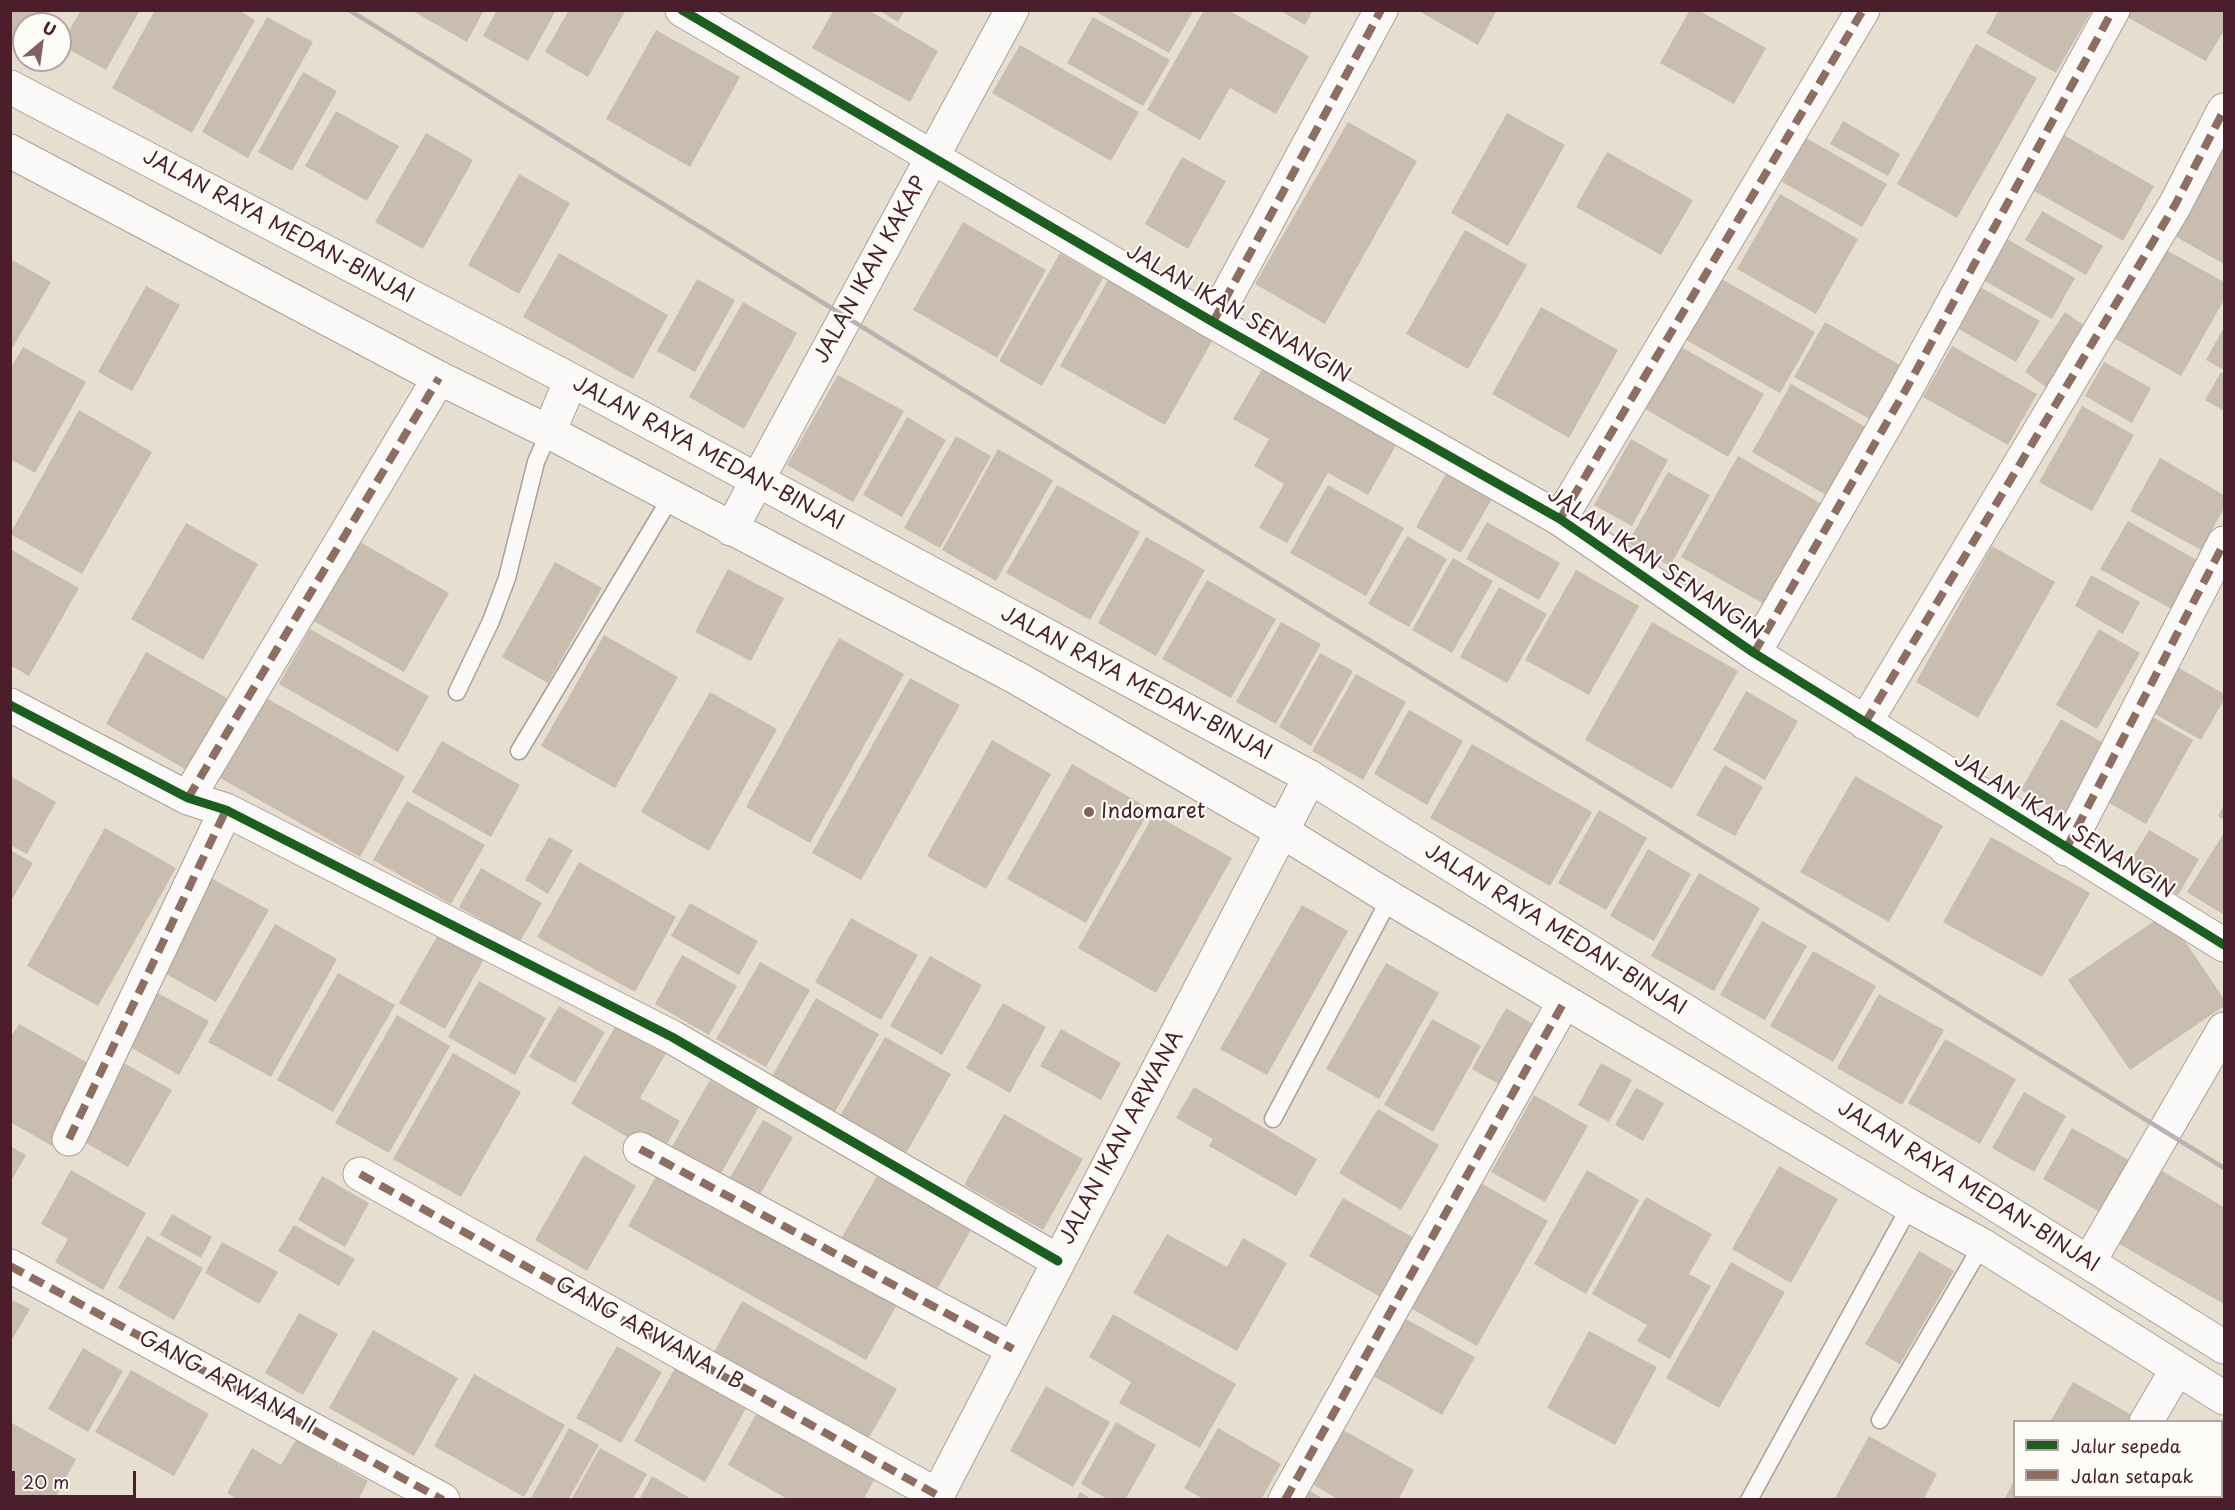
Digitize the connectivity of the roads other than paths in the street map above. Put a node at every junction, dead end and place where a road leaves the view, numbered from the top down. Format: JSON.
{"nodes":[{"id":1,"x":682,"y":10,"type":"edge"},
{"id":2,"x":1012,"y":10,"type":"edge"},
{"id":3,"x":1381,"y":10,"type":"edge"},
{"id":4,"x":1863,"y":10,"type":"edge"},
{"id":5,"x":2113,"y":10,"type":"edge"},
{"id":6,"x":10,"y":87,"type":"edge"},
{"id":7,"x":2224,"y":110,"type":"edge"},
{"id":8,"x":10,"y":151,"type":"edge"},
{"id":9,"x":932,"y":157,"type":"junction"},
{"id":10,"x":1213,"y":322,"type":"junction"},
{"id":11,"x":439,"y":378,"type":"junction"},
{"id":12,"x":571,"y":380,"type":"junction"},
{"id":13,"x":549,"y":432,"type":"junction"},
{"id":14,"x":757,"y":480,"type":"junction"},
{"id":15,"x":671,"y":497,"type":"junction"},
{"id":16,"x":1560,"y":519,"type":"junction"},
{"id":17,"x":731,"y":529,"type":"junction"},
{"id":18,"x":2224,"y":543,"type":"edge"},
{"id":19,"x":1754,"y":653,"type":"junction"},
{"id":20,"x":457,"y":692,"type":"dead end"},
{"id":21,"x":10,"y":705,"type":"edge"},
{"id":22,"x":1865,"y":723,"type":"junction"},
{"id":23,"x":519,"y":751,"type":"dead end"},
{"id":24,"x":1310,"y":777,"type":"junction"},
{"id":25,"x":188,"y":798,"type":"junction"},
{"id":26,"x":226,"y":810,"type":"junction"},
{"id":27,"x":1283,"y":832,"type":"junction"},
{"id":28,"x":2067,"y":849,"type":"junction"},
{"id":29,"x":1390,"y":898,"type":"junction"},
{"id":30,"x":2224,"y":945,"type":"edge"},
{"id":31,"x":1564,"y":1002,"type":"junction"},
{"id":32,"x":2224,"y":1029,"type":"edge"},
{"id":33,"x":1273,"y":1119,"type":"dead end"},
{"id":34,"x":69,"y":1139,"type":"dead end"},
{"id":35,"x":640,"y":1149,"type":"dead end"},
{"id":36,"x":360,"y":1174,"type":"dead end"},
{"id":37,"x":1910,"y":1206,"type":"junction"},
{"id":38,"x":1982,"y":1245,"type":"junction"},
{"id":39,"x":1058,"y":1260,"type":"junction"},
{"id":40,"x":2089,"y":1262,"type":"junction"},
{"id":41,"x":10,"y":1266,"type":"edge"},
{"id":42,"x":2224,"y":1348,"type":"edge"},
{"id":43,"x":1013,"y":1349,"type":"junction"},
{"id":44,"x":2177,"y":1369,"type":"junction"},
{"id":45,"x":2215,"y":1392,"type":"edge"},
{"id":46,"x":1880,"y":1420,"type":"dead end"},
{"id":47,"x":2147,"y":1420,"type":"edge"},
{"id":48,"x":936,"y":1497,"type":"edge"},
{"id":49,"x":443,"y":1500,"type":"edge"},
{"id":50,"x":1285,"y":1500,"type":"edge"},
{"id":51,"x":1749,"y":1500,"type":"edge"}],
"edges":[{"from":1,"to":9,"type":"street","name":"JALAN IKAN SENANGIN"},
{"from":2,"to":9,"type":"street","name":"JALAN IKAN KAKAP"},
{"from":3,"to":10,"type":"street"},
{"from":4,"to":16,"type":"street"},
{"from":5,"to":19,"type":"street"},
{"from":6,"to":12,"type":"street","name":"JALAN RAYA MEDAN-BINJAI"},
{"from":7,"to":22,"type":"street"},
{"from":8,"to":11,"type":"street","name":"JALAN RAYA MEDAN-BINJAI"},
{"from":9,"to":10,"type":"street","name":"JALAN IKAN SENANGIN"},
{"from":9,"to":14,"type":"street","name":"JALAN IKAN KAKAP"},
{"from":10,"to":16,"type":"street","name":"JALAN IKAN SENANGIN"},
{"from":11,"to":13,"type":"street","name":"JALAN RAYA MEDAN-BINJAI"},
{"from":11,"to":25,"type":"street"},
{"from":12,"to":13,"type":"street"},
{"from":12,"to":14,"type":"street","name":"JALAN RAYA MEDAN-BINJAI"},
{"from":13,"to":15,"type":"street","name":"JALAN RAYA MEDAN-BINJAI"},
{"from":13,"to":20,"type":"lane"},
{"from":14,"to":17,"type":"street","name":"JALAN IKAN KAKAP"},
{"from":14,"to":24,"type":"street","name":"JALAN RAYA MEDAN-BINJAI"},
{"from":15,"to":17,"type":"street","name":"JALAN RAYA MEDAN-BINJAI"},
{"from":15,"to":23,"type":"lane"},
{"from":16,"to":19,"type":"street","name":"JALAN IKAN SENANGIN"},
{"from":17,"to":27,"type":"street","name":"JALAN RAYA MEDAN-BINJAI"},
{"from":18,"to":28,"type":"street"},
{"from":19,"to":22,"type":"street","name":"JALAN IKAN SENANGIN"},
{"from":21,"to":25,"type":"street"},
{"from":22,"to":28,"type":"street","name":"JALAN IKAN SENANGIN"},
{"from":24,"to":27,"type":"street","name":"JALAN IKAN ARWANA"},
{"from":24,"to":40,"type":"street","name":"JALAN RAYA MEDAN-BINJAI"},
{"from":25,"to":26,"type":"street"},
{"from":26,"to":34,"type":"street"},
{"from":26,"to":39,"type":"street"},
{"from":27,"to":29,"type":"street","name":"JALAN RAYA MEDAN-BINJAI"},
{"from":27,"to":39,"type":"street","name":"JALAN IKAN ARWANA"},
{"from":28,"to":30,"type":"street","name":"JALAN IKAN SENANGIN"},
{"from":29,"to":31,"type":"street","name":"JALAN RAYA MEDAN-BINJAI"},
{"from":29,"to":33,"type":"lane"},
{"from":31,"to":37,"type":"street","name":"JALAN RAYA MEDAN-BINJAI"},
{"from":31,"to":50,"type":"street"},
{"from":32,"to":40,"type":"street"},
{"from":35,"to":43,"type":"street"},
{"from":36,"to":48,"type":"street","name":"GANG ARWANA I B"},
{"from":37,"to":38,"type":"street","name":"JALAN RAYA MEDAN-BINJAI"},
{"from":37,"to":51,"type":"lane"},
{"from":38,"to":44,"type":"street","name":"JALAN RAYA MEDAN-BINJAI"},
{"from":38,"to":46,"type":"lane"},
{"from":39,"to":43,"type":"street","name":"JALAN IKAN ARWANA"},
{"from":40,"to":42,"type":"street","name":"JALAN RAYA MEDAN-BINJAI"},
{"from":41,"to":49,"type":"street","name":"GANG ARWANA II"},
{"from":42,"to":45,"type":"street"},
{"from":43,"to":48,"type":"street","name":"JALAN IKAN ARWANA"},
{"from":44,"to":45,"type":"street","name":"JALAN RAYA MEDAN-BINJAI"},
{"from":44,"to":47,"type":"street"}]}
